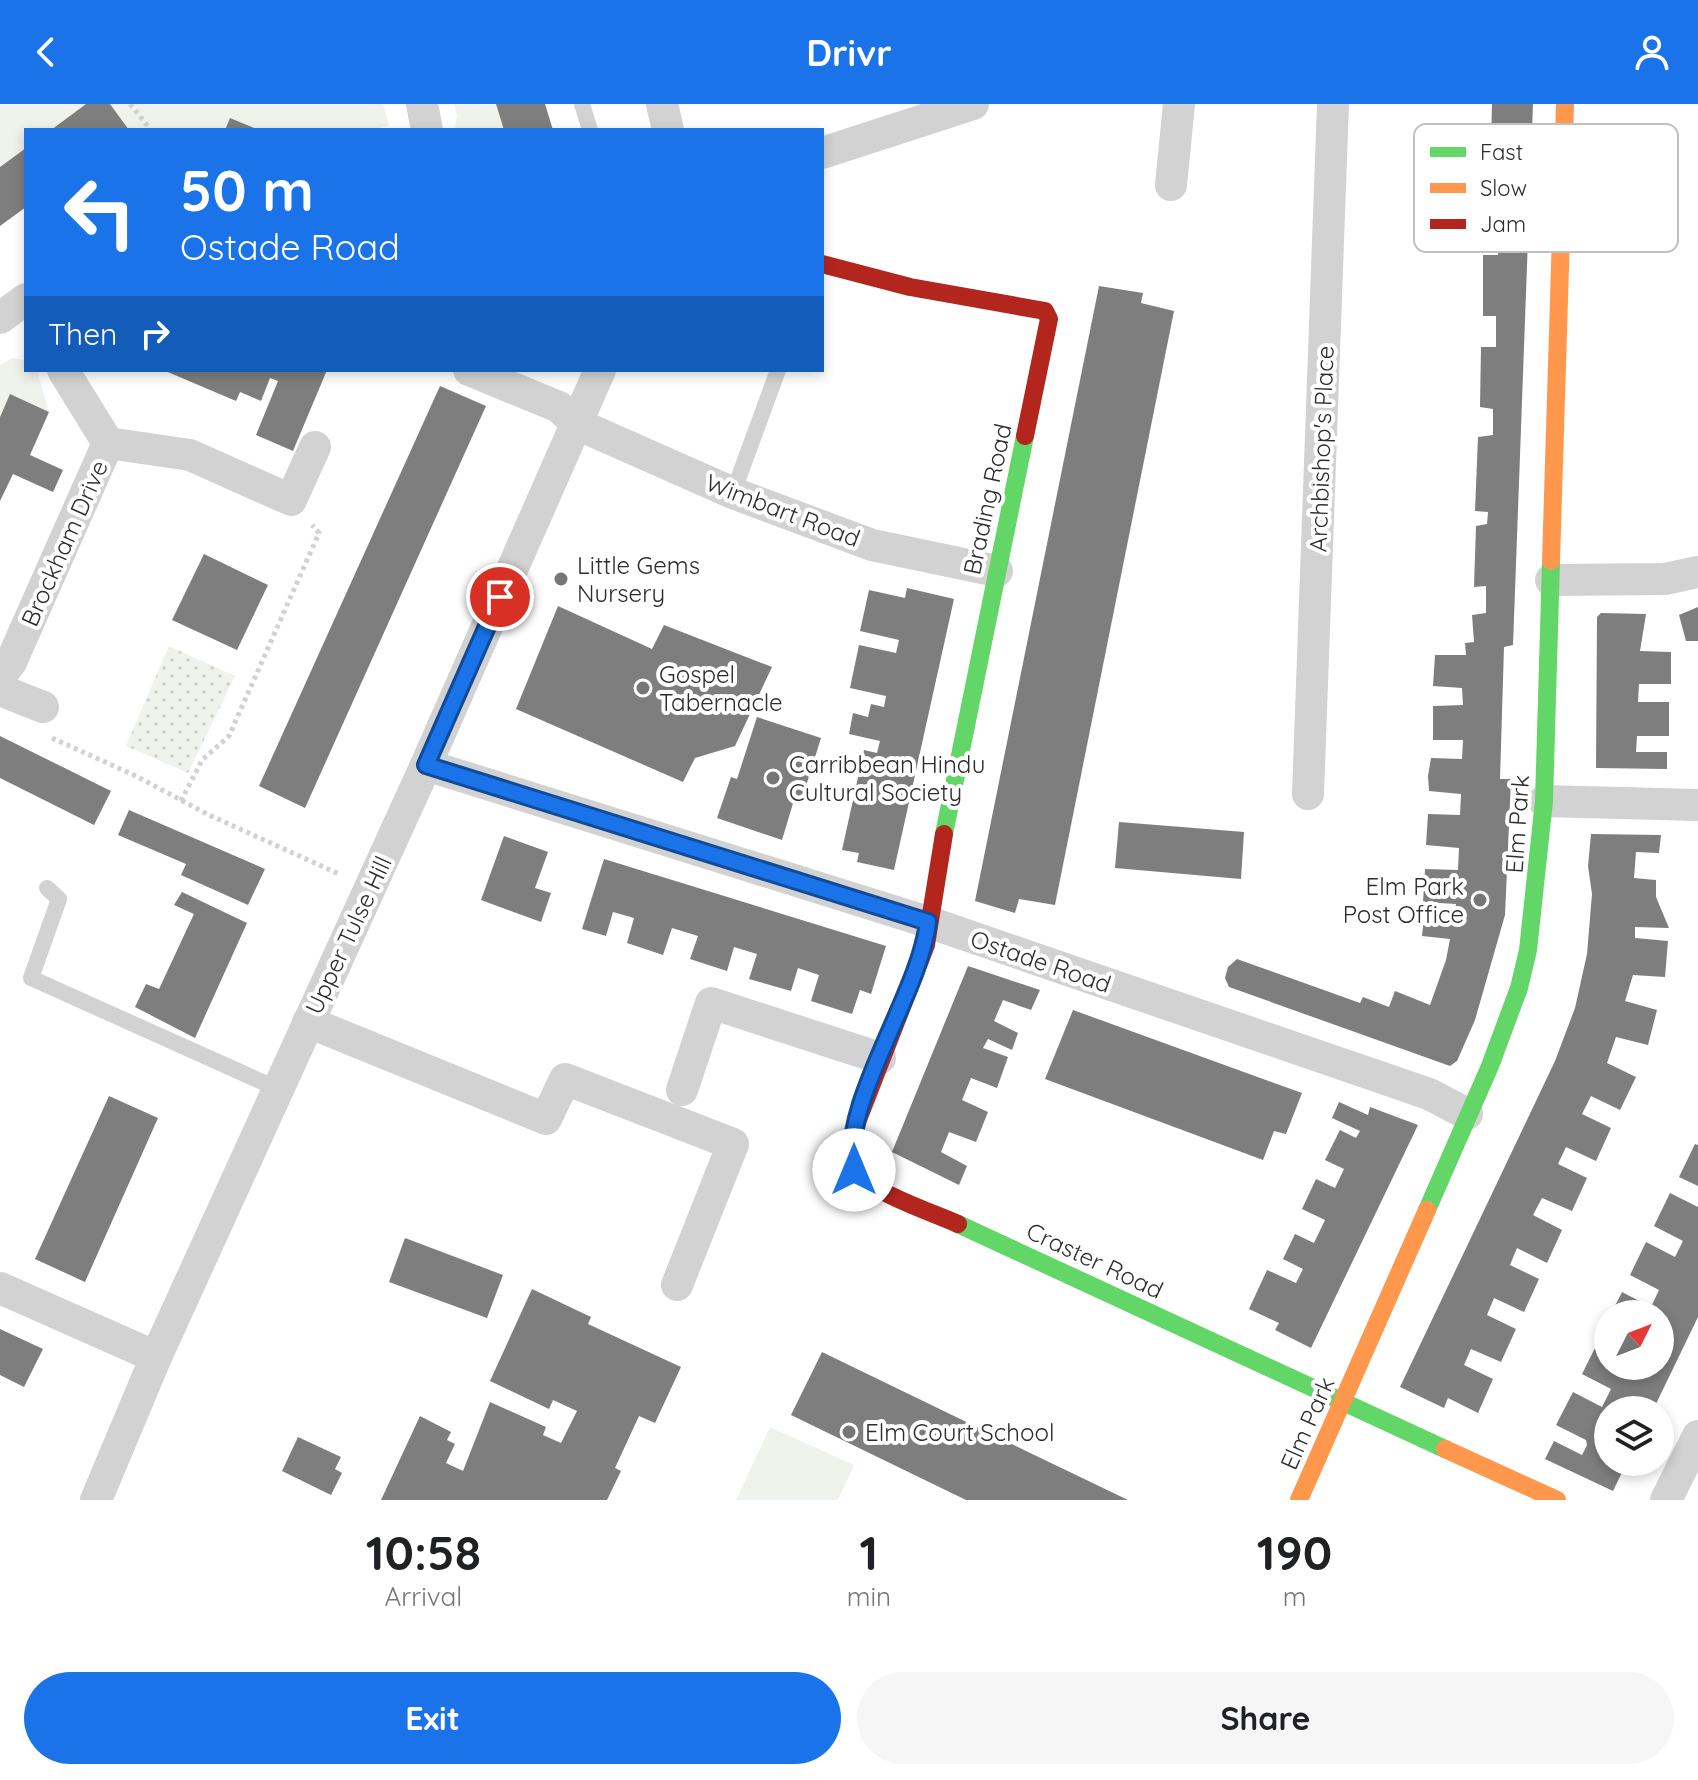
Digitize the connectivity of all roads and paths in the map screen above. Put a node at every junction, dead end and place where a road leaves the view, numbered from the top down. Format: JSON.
{"nodes":[{"id":1,"x":130,"y":104,"type":"edge"},
{"id":2,"x":422,"y":104,"type":"edge"},
{"id":3,"x":582,"y":104,"type":"edge"},
{"id":4,"x":662,"y":104,"type":"edge"},
{"id":5,"x":973,"y":104,"type":"edge"},
{"id":6,"x":1179,"y":104,"type":"edge"},
{"id":7,"x":1333,"y":104,"type":"edge"},
{"id":8,"x":1565,"y":104,"type":"edge"},
{"id":9,"x":1564,"y":124,"type":"edge"},
{"id":10,"x":149,"y":128,"type":"edge"},
{"id":11,"x":427,"y":128,"type":"edge"},
{"id":12,"x":589,"y":128,"type":"edge"},
{"id":13,"x":668,"y":128,"type":"edge"},
{"id":14,"x":824,"y":152,"type":"edge"},
{"id":15,"x":1171,"y":185,"type":"dead end"},
{"id":16,"x":1561,"y":252,"type":"edge"},
{"id":17,"x":824,"y":265,"type":"edge"},
{"id":18,"x":64,"y":372,"type":"edge"},
{"id":19,"x":479,"y":372,"type":"edge"},
{"id":20,"x":599,"y":372,"type":"edge"},
{"id":21,"x":777,"y":372,"type":"edge"},
{"id":22,"x":519,"y":380,"type":"edge"},
{"id":23,"x":577,"y":424,"type":"junction"},
{"id":24,"x":108,"y":443,"type":"junction"},
{"id":25,"x":315,"y":447,"type":"dead end"},
{"id":26,"x":733,"y":493,"type":"junction"},
{"id":27,"x":291,"y":500,"type":"junction"},
{"id":28,"x":997,"y":571,"type":"junction"},
{"id":29,"x":1698,"y":572,"type":"edge"},
{"id":30,"x":1551,"y":580,"type":"junction"},
{"id":31,"x":0,"y":676,"type":"edge"},
{"id":32,"x":0,"y":690,"type":"edge"},
{"id":33,"x":43,"y":707,"type":"joint"},
{"id":34,"x":426,"y":765,"type":"junction"},
{"id":35,"x":1308,"y":794,"type":"dead end"},
{"id":36,"x":181,"y":801,"type":"junction"},
{"id":37,"x":1544,"y":801,"type":"junction"},
{"id":38,"x":1698,"y":805,"type":"edge"},
{"id":39,"x":47,"y":888,"type":"dead end"},
{"id":40,"x":369,"y":888,"type":"junction"},
{"id":41,"x":928,"y":922,"type":"junction"},
{"id":42,"x":308,"y":1022,"type":"junction"},
{"id":43,"x":880,"y":1058,"type":"junction"},
{"id":44,"x":278,"y":1089,"type":"junction"},
{"id":45,"x":682,"y":1090,"type":"dead end"},
{"id":46,"x":1467,"y":1114,"type":"junction"},
{"id":47,"x":677,"y":1285,"type":"dead end"},
{"id":48,"x":0,"y":1288,"type":"edge"},
{"id":49,"x":156,"y":1357,"type":"junction"},
{"id":50,"x":1343,"y":1402,"type":"junction"},
{"id":51,"x":1698,"y":1436,"type":"edge"},
{"id":52,"x":96,"y":1500,"type":"edge"},
{"id":53,"x":1299,"y":1500,"type":"edge"},
{"id":54,"x":1557,"y":1500,"type":"edge"},
{"id":55,"x":1666,"y":1500,"type":"edge"}],
"edges":[{"from":1,"to":10,"type":"path"},
{"from":2,"to":11,"type":"street"},
{"from":3,"to":12,"type":"lane"},
{"from":4,"to":13,"type":"street"},
{"from":5,"to":14,"type":"street"},
{"from":6,"to":15,"type":"street"},
{"from":7,"to":35,"type":"street","name":"Archbishop's Place"},
{"from":8,"to":9,"type":"street","name":"Elm Park"},
{"from":16,"to":30,"type":"street","name":"Elm Park"},
{"from":17,"to":28,"type":"street","name":"Brading Road"},
{"from":18,"to":24,"type":"street","name":"Brockham Drive"},
{"from":19,"to":22,"type":"street","name":"Wimbart Road"},
{"from":20,"to":23,"type":"street","name":"Upper Tulse Hill"},
{"from":21,"to":26,"type":"lane"},
{"from":22,"to":23,"type":"street","name":"Wimbart Road"},
{"from":23,"to":26,"type":"street","name":"Wimbart Road"},
{"from":23,"to":34,"type":"street","name":"Upper Tulse Hill"},
{"from":24,"to":27,"type":"street"},
{"from":24,"to":31,"type":"street","name":"Brockham Drive"},
{"from":25,"to":27,"type":"street"},
{"from":26,"to":28,"type":"street","name":"Wimbart Road"},
{"from":27,"to":36,"type":"path"},
{"from":28,"to":41,"type":"street","name":"Brading Road"},
{"from":29,"to":30,"type":"street"},
{"from":30,"to":37,"type":"street","name":"Elm Park"},
{"from":32,"to":33,"type":"street"},
{"from":33,"to":36,"type":"path"},
{"from":34,"to":40,"type":"street","name":"Upper Tulse Hill"},
{"from":34,"to":41,"type":"street","name":"Ostade Road"},
{"from":36,"to":40,"type":"path"},
{"from":37,"to":38,"type":"street"},
{"from":37,"to":46,"type":"street","name":"Elm Park"},
{"from":39,"to":44,"type":"lane"},
{"from":40,"to":42,"type":"street","name":"Upper Tulse Hill"},
{"from":41,"to":43,"type":"street","name":"Craster Road"},
{"from":41,"to":46,"type":"street","name":"Ostade Road"},
{"from":42,"to":44,"type":"street","name":"Upper Tulse Hill"},
{"from":42,"to":47,"type":"street"},
{"from":43,"to":45,"type":"street"},
{"from":43,"to":50,"type":"street","name":"Craster Road"},
{"from":44,"to":49,"type":"street","name":"Upper Tulse Hill"},
{"from":46,"to":50,"type":"street","name":"Elm Park"},
{"from":48,"to":49,"type":"street"},
{"from":49,"to":52,"type":"street","name":"Upper Tulse Hill"},
{"from":50,"to":53,"type":"street","name":"Elm Park"},
{"from":50,"to":54,"type":"street","name":"Craster Road"},
{"from":51,"to":55,"type":"street"}]}
